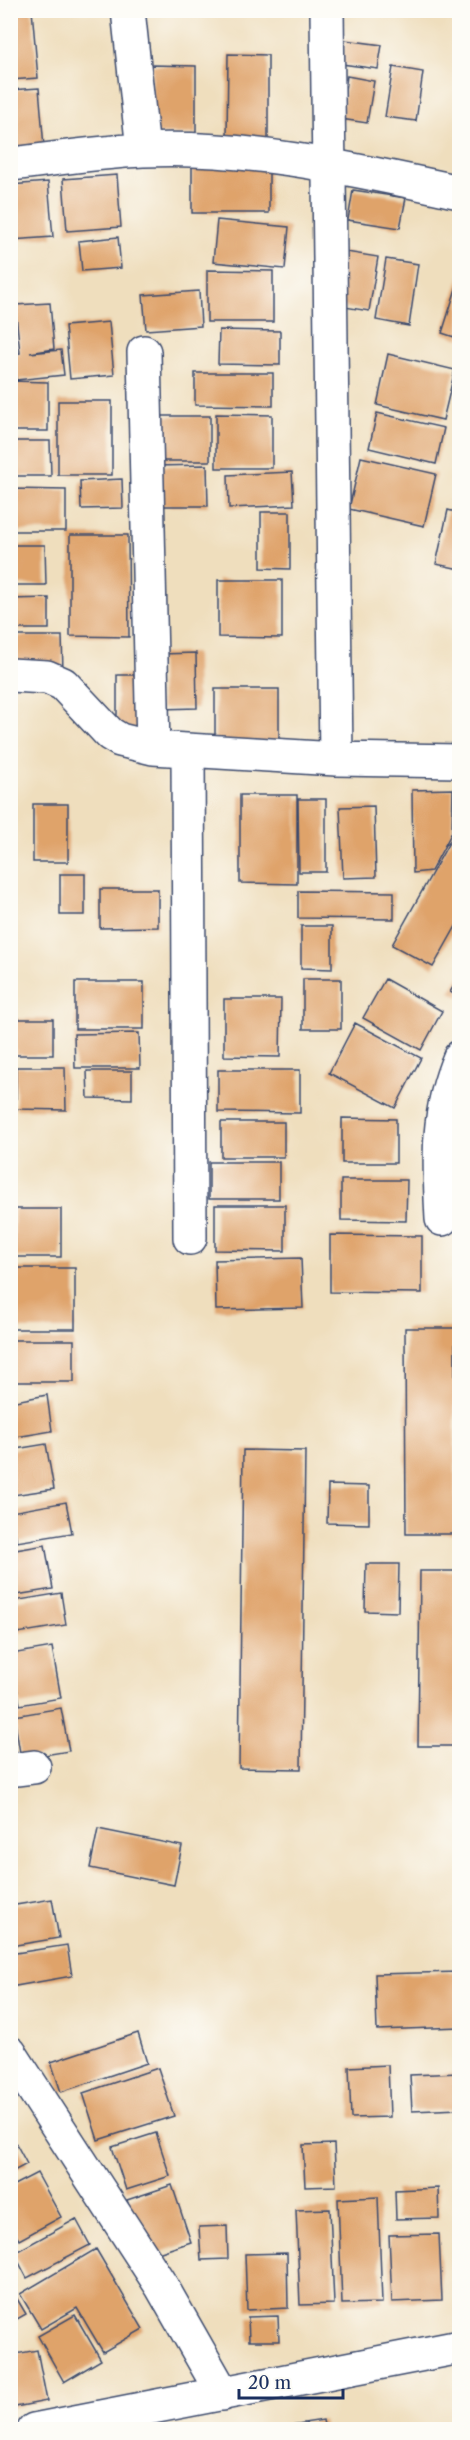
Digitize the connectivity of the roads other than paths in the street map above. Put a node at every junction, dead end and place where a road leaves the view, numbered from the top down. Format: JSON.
{"nodes":[{"id":1,"x":128,"y":10,"type":"edge"},
{"id":2,"x":327,"y":10,"type":"edge"},
{"id":3,"x":143,"y":150,"type":"junction"},
{"id":4,"x":10,"y":164,"type":"edge"},
{"id":5,"x":328,"y":164,"type":"junction"},
{"id":6,"x":459,"y":192,"type":"edge"},
{"id":7,"x":144,"y":352,"type":"dead end"},
{"id":8,"x":10,"y":675,"type":"edge"},
{"id":9,"x":153,"y":748,"type":"junction"},
{"id":10,"x":189,"y":751,"type":"junction"},
{"id":11,"x":336,"y":759,"type":"junction"},
{"id":12,"x":459,"y":761,"type":"edge"},
{"id":13,"x":459,"y":1057,"type":"edge"},
{"id":14,"x":442,"y":1219,"type":"dead end"},
{"id":15,"x":190,"y":1238,"type":"dead end"},
{"id":16,"x":10,"y":2053,"type":"edge"},
{"id":17,"x":459,"y":2347,"type":"edge"},
{"id":18,"x":223,"y":2394,"type":"junction"},
{"id":19,"x":124,"y":2421,"type":"edge"},
{"id":20,"x":40,"y":2429,"type":"edge"}],
"edges":[{"from":1,"to":3,"type":"street"},
{"from":2,"to":5,"type":"street"},
{"from":3,"to":4,"type":"street"},
{"from":3,"to":5,"type":"street"},
{"from":5,"to":6,"type":"street"},
{"from":5,"to":11,"type":"street"},
{"from":7,"to":9,"type":"street"},
{"from":8,"to":9,"type":"street"},
{"from":9,"to":10,"type":"street"},
{"from":10,"to":11,"type":"street"},
{"from":10,"to":15,"type":"street"},
{"from":11,"to":12,"type":"street"},
{"from":13,"to":14,"type":"street"},
{"from":16,"to":18,"type":"street"},
{"from":17,"to":18,"type":"street"},
{"from":18,"to":19,"type":"street"},
{"from":19,"to":20,"type":"street"}]}
